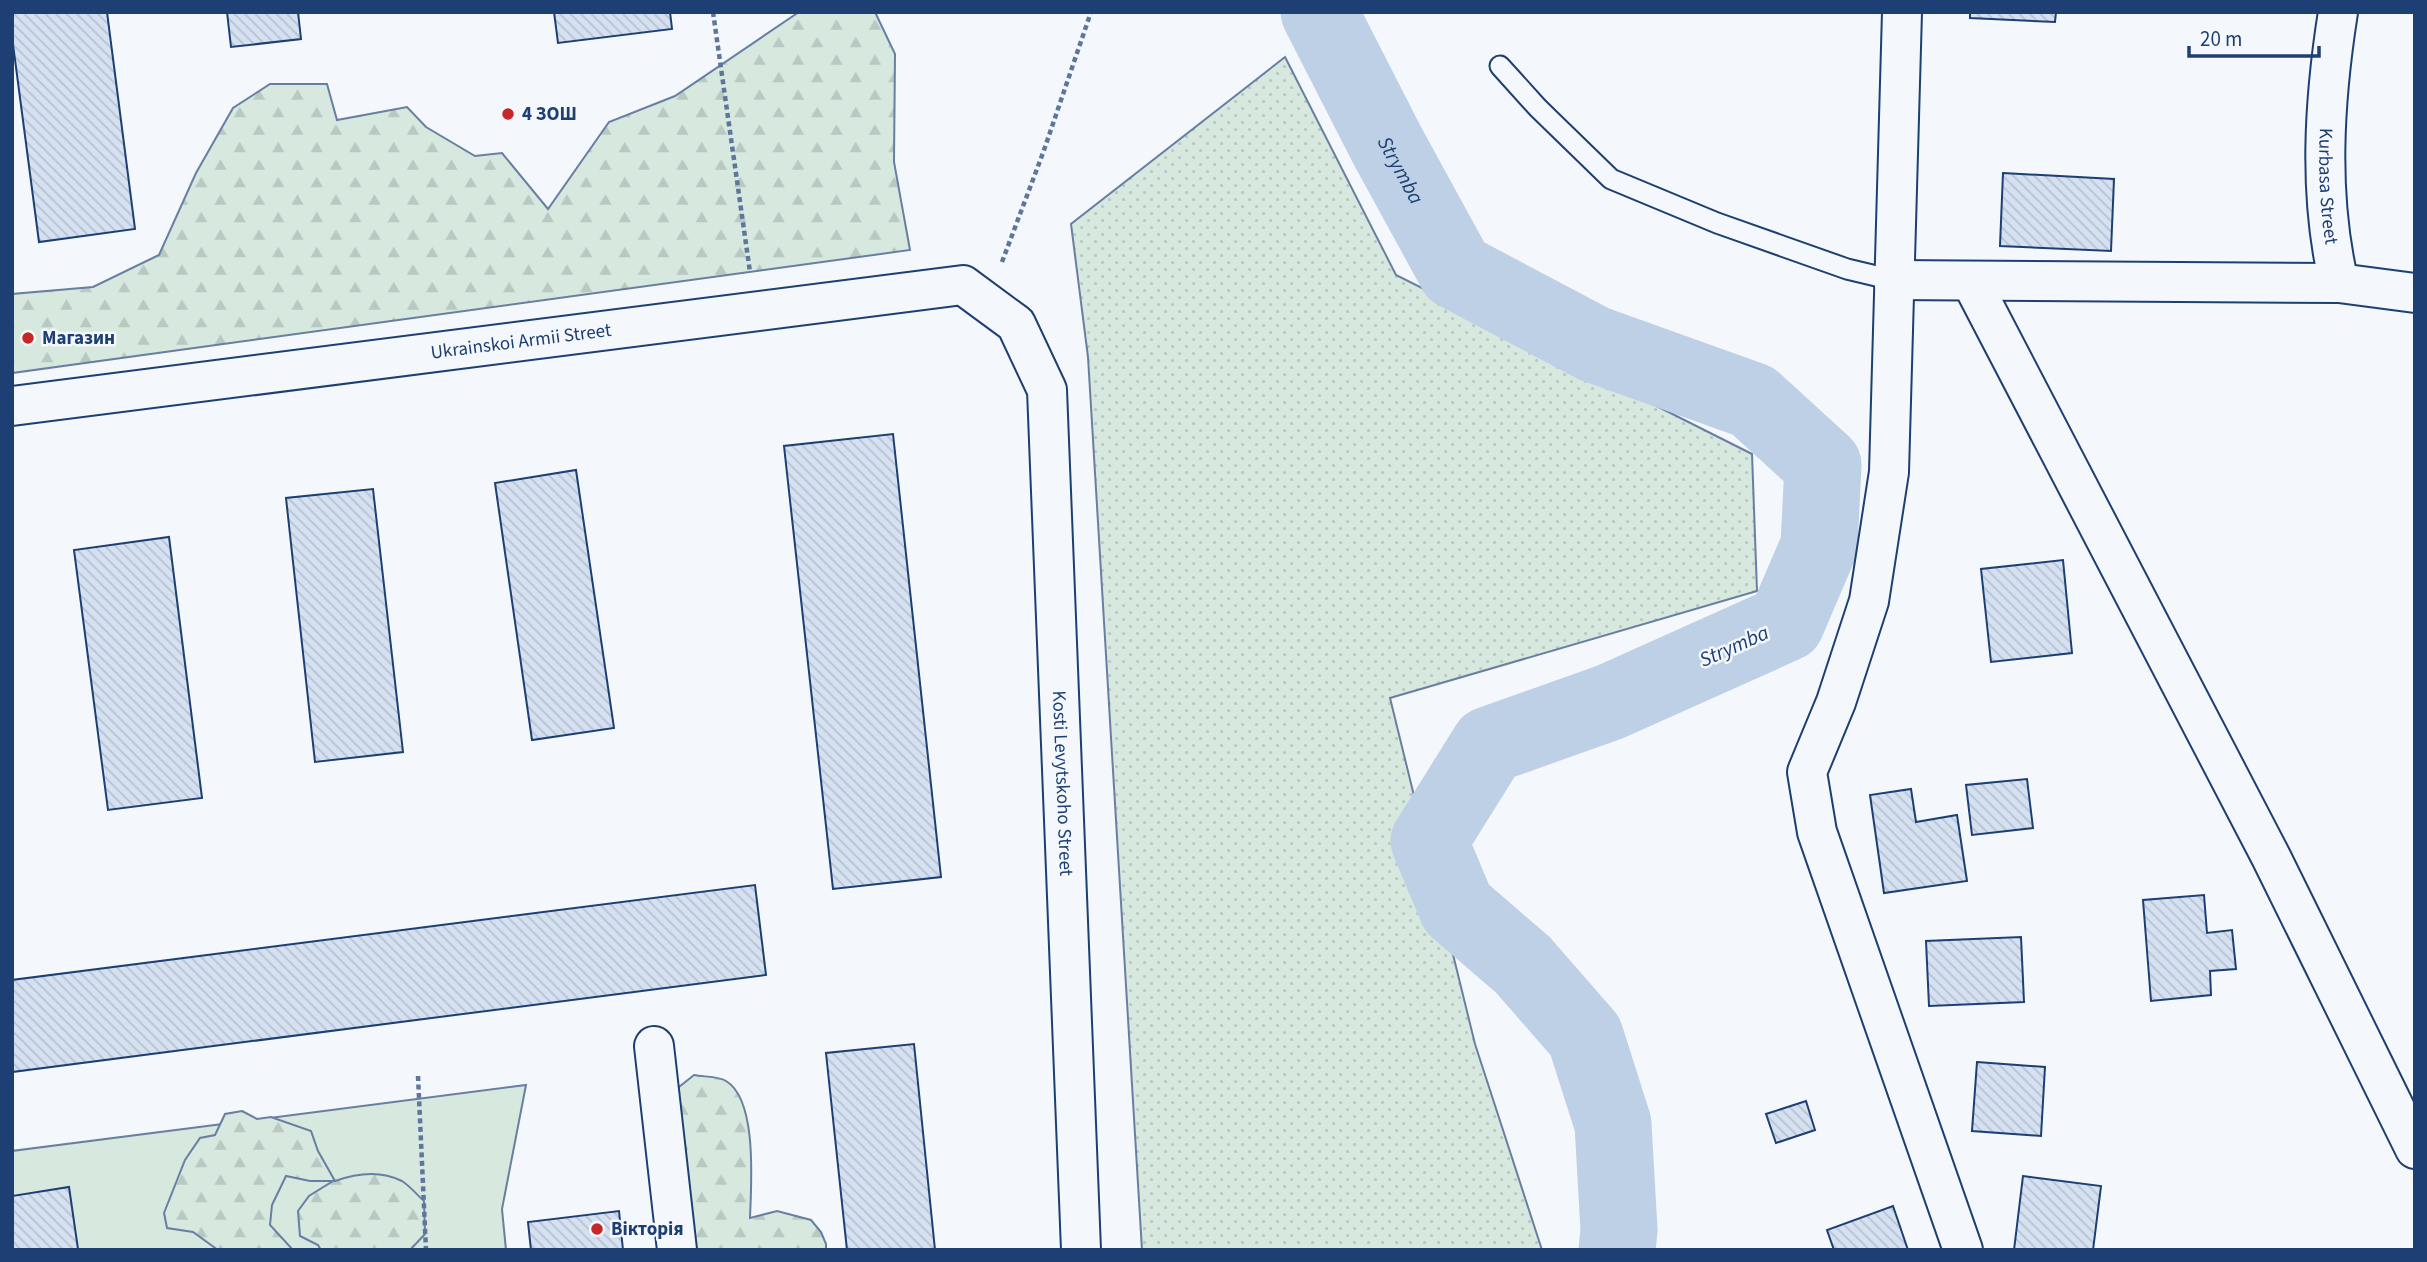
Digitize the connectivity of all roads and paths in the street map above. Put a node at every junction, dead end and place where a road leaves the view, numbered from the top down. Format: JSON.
{"nodes":[{"id":1,"x":713,"y":12,"type":"edge"},
{"id":2,"x":1091,"y":12,"type":"edge"},
{"id":3,"x":1902,"y":12,"type":"edge"},
{"id":4,"x":2339,"y":12,"type":"edge"},
{"id":5,"x":1500,"y":66,"type":"dead end"},
{"id":6,"x":1893,"y":280,"type":"junction"},
{"id":7,"x":1971,"y":281,"type":"junction"},
{"id":8,"x":2339,"y":282,"type":"junction"},
{"id":9,"x":2415,"y":293,"type":"edge"},
{"id":10,"x":756,"y":311,"type":"junction"},
{"id":11,"x":1001,"y":314,"type":"junction"},
{"id":12,"x":12,"y":406,"type":"edge"},
{"id":13,"x":654,"y":1046,"type":"dead end"},
{"id":14,"x":418,"y":1076,"type":"dead end"},
{"id":15,"x":2415,"y":1149,"type":"edge"},
{"id":16,"x":426,"y":1250,"type":"edge"},
{"id":17,"x":677,"y":1250,"type":"edge"},
{"id":18,"x":1081,"y":1250,"type":"edge"},
{"id":19,"x":1963,"y":1250,"type":"edge"}],
"edges":[{"from":1,"to":10,"type":"path"},
{"from":2,"to":11,"type":"path"},
{"from":3,"to":6,"type":"street"},
{"from":4,"to":8,"type":"street","name":"Kurbasa Street"},
{"from":5,"to":6,"type":"lane"},
{"from":6,"to":7,"type":"street"},
{"from":6,"to":19,"type":"street"},
{"from":7,"to":8,"type":"street"},
{"from":7,"to":15,"type":"street"},
{"from":8,"to":9,"type":"street"},
{"from":10,"to":11,"type":"street","name":"Ukrainskoi Armii Street"},
{"from":10,"to":12,"type":"street","name":"Ukrainskoi Armii Street"},
{"from":11,"to":18,"type":"street","name":"Kosti Levytskoho Street"},
{"from":13,"to":17,"type":"street"},
{"from":14,"to":16,"type":"path"}]}
